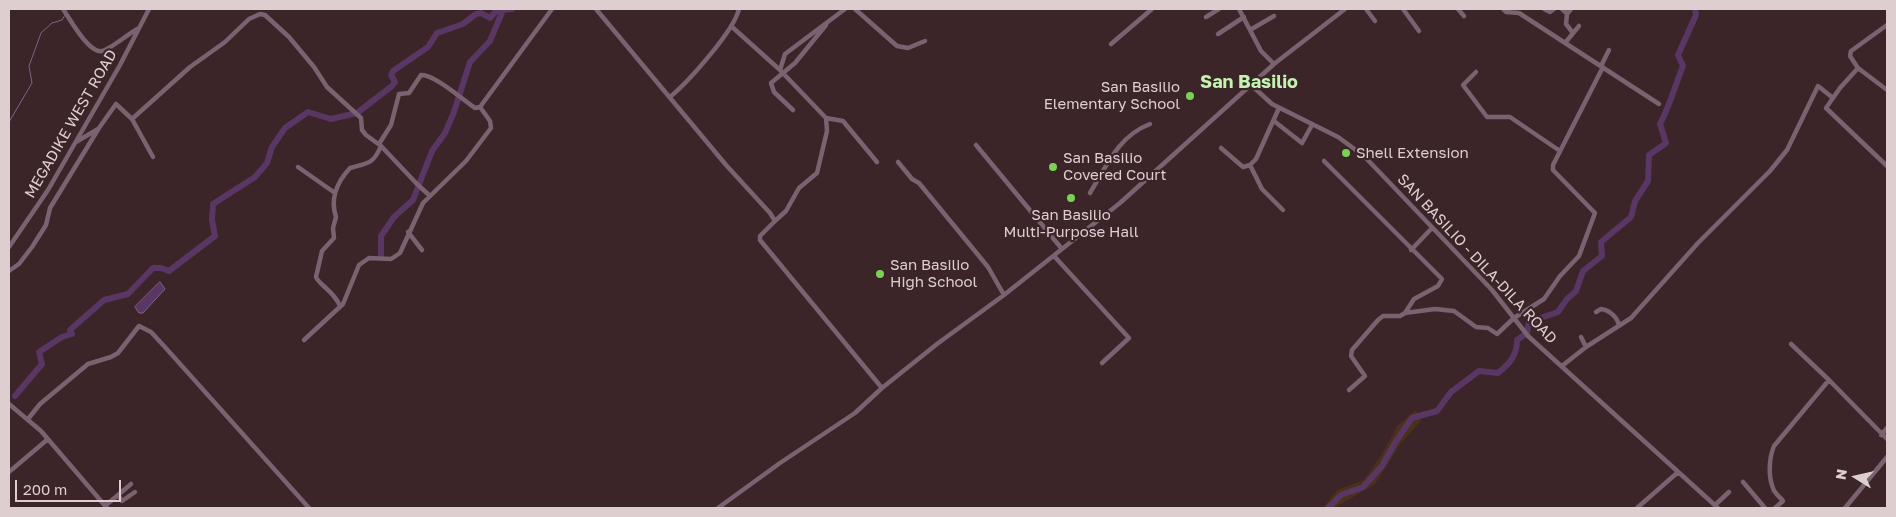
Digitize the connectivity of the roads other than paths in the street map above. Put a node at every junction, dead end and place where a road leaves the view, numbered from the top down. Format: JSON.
{"nodes":[{"id":1,"x":63,"y":9,"type":"edge"},
{"id":2,"x":149,"y":9,"type":"edge"},
{"id":3,"x":552,"y":9,"type":"edge"},
{"id":4,"x":596,"y":9,"type":"edge"},
{"id":5,"x":739,"y":9,"type":"edge"},
{"id":6,"x":845,"y":9,"type":"edge"},
{"id":7,"x":855,"y":9,"type":"edge"},
{"id":8,"x":1152,"y":9,"type":"edge"},
{"id":9,"x":1219,"y":9,"type":"edge"},
{"id":10,"x":1239,"y":9,"type":"edge"},
{"id":11,"x":1345,"y":9,"type":"edge"},
{"id":12,"x":1366,"y":9,"type":"edge"},
{"id":13,"x":1402,"y":9,"type":"edge"},
{"id":14,"x":1458,"y":9,"type":"edge"},
{"id":15,"x":1503,"y":9,"type":"edge"},
{"id":16,"x":1544,"y":9,"type":"edge"},
{"id":17,"x":1554,"y":9,"type":"edge"},
{"id":18,"x":1562,"y":9,"type":"edge"},
{"id":19,"x":1571,"y":9,"type":"edge"},
{"id":20,"x":1568,"y":14,"type":"junction"},
{"id":21,"x":1274,"y":16,"type":"dead end"},
{"id":22,"x":1464,"y":16,"type":"dead end"},
{"id":23,"x":1206,"y":17,"type":"dead end"},
{"id":24,"x":1244,"y":18,"type":"junction"},
{"id":25,"x":1375,"y":21,"type":"dead end"},
{"id":26,"x":826,"y":25,"type":"junction"},
{"id":27,"x":1887,"y":25,"type":"edge"},
{"id":28,"x":731,"y":26,"type":"junction"},
{"id":29,"x":1580,"y":26,"type":"dead end"},
{"id":30,"x":140,"y":27,"type":"junction"},
{"id":31,"x":1250,"y":30,"type":"junction"},
{"id":32,"x":1419,"y":31,"type":"dead end"},
{"id":33,"x":1573,"y":33,"type":"junction"},
{"id":34,"x":1218,"y":34,"type":"dead end"},
{"id":35,"x":925,"y":41,"type":"dead end"},
{"id":36,"x":1565,"y":43,"type":"junction"},
{"id":37,"x":1111,"y":44,"type":"dead end"},
{"id":38,"x":1609,"y":50,"type":"dead end"},
{"id":39,"x":1274,"y":64,"type":"junction"},
{"id":40,"x":1602,"y":67,"type":"junction"},
{"id":41,"x":1858,"y":68,"type":"junction"},
{"id":42,"x":781,"y":71,"type":"junction"},
{"id":43,"x":1476,"y":72,"type":"dead end"},
{"id":44,"x":1250,"y":84,"type":"junction"},
{"id":45,"x":1887,"y":90,"type":"edge"},
{"id":46,"x":670,"y":97,"type":"junction"},
{"id":47,"x":1833,"y":98,"type":"junction"},
{"id":48,"x":1659,"y":104,"type":"dead end"},
{"id":49,"x":480,"y":107,"type":"junction"},
{"id":50,"x":1279,"y":108,"type":"junction"},
{"id":51,"x":793,"y":110,"type":"dead end"},
{"id":52,"x":826,"y":118,"type":"junction"},
{"id":53,"x":132,"y":119,"type":"junction"},
{"id":54,"x":1274,"y":121,"type":"junction"},
{"id":55,"x":1150,"y":124,"type":"dead end"},
{"id":56,"x":1312,"y":124,"type":"junction"},
{"id":57,"x":99,"y":128,"type":"junction"},
{"id":58,"x":75,"y":142,"type":"junction"},
{"id":59,"x":380,"y":145,"type":"junction"},
{"id":60,"x":976,"y":145,"type":"dead end"},
{"id":61,"x":1221,"y":148,"type":"dead end"},
{"id":62,"x":1560,"y":151,"type":"junction"},
{"id":63,"x":153,"y":157,"type":"dead end"},
{"id":64,"x":1324,"y":161,"type":"dead end"},
{"id":65,"x":877,"y":162,"type":"dead end"},
{"id":66,"x":898,"y":162,"type":"dead end"},
{"id":67,"x":1250,"y":165,"type":"junction"},
{"id":68,"x":1887,"y":166,"type":"edge"},
{"id":69,"x":298,"y":167,"type":"dead end"},
{"id":70,"x":335,"y":192,"type":"junction"},
{"id":71,"x":1090,"y":193,"type":"dead end"},
{"id":72,"x":430,"y":196,"type":"junction"},
{"id":73,"x":1283,"y":210,"type":"dead end"},
{"id":74,"x":774,"y":221,"type":"junction"},
{"id":75,"x":1432,"y":228,"type":"junction"},
{"id":76,"x":408,"y":232,"type":"junction"},
{"id":77,"x":9,"y":247,"type":"edge"},
{"id":78,"x":1062,"y":249,"type":"junction"},
{"id":79,"x":422,"y":250,"type":"dead end"},
{"id":80,"x":1412,"y":250,"type":"junction"},
{"id":81,"x":1054,"y":256,"type":"junction"},
{"id":82,"x":9,"y":271,"type":"edge"},
{"id":83,"x":1004,"y":295,"type":"junction"},
{"id":84,"x":340,"y":306,"type":"junction"},
{"id":85,"x":1596,"y":312,"type":"dead end"},
{"id":86,"x":1405,"y":313,"type":"junction"},
{"id":87,"x":1516,"y":320,"type":"junction"},
{"id":88,"x":1619,"y":326,"type":"junction"},
{"id":89,"x":1581,"y":337,"type":"dead end"},
{"id":90,"x":304,"y":340,"type":"dead end"},
{"id":91,"x":1791,"y":344,"type":"dead end"},
{"id":92,"x":1586,"y":347,"type":"junction"},
{"id":93,"x":1102,"y":363,"type":"dead end"},
{"id":94,"x":1562,"y":366,"type":"junction"},
{"id":95,"x":1829,"y":380,"type":"junction"},
{"id":96,"x":882,"y":388,"type":"junction"},
{"id":97,"x":1349,"y":390,"type":"dead end"},
{"id":98,"x":9,"y":404,"type":"edge"},
{"id":99,"x":28,"y":420,"type":"junction"},
{"id":100,"x":1887,"y":428,"type":"edge"},
{"id":101,"x":1882,"y":434,"type":"junction"},
{"id":102,"x":48,"y":439,"type":"junction"},
{"id":103,"x":1887,"y":439,"type":"edge"},
{"id":104,"x":1887,"y":457,"type":"edge"},
{"id":105,"x":9,"y":472,"type":"edge"},
{"id":106,"x":1677,"y":473,"type":"junction"},
{"id":107,"x":1742,"y":482,"type":"dead end"},
{"id":108,"x":131,"y":484,"type":"dead end"},
{"id":109,"x":135,"y":492,"type":"dead end"},
{"id":110,"x":1729,"y":492,"type":"dead end"},
{"id":111,"x":118,"y":495,"type":"junction"},
{"id":112,"x":106,"y":507,"type":"edge"},
{"id":113,"x":1716,"y":507,"type":"edge"},
{"id":114,"x":309,"y":508,"type":"edge"},
{"id":115,"x":718,"y":508,"type":"edge"},
{"id":116,"x":1638,"y":508,"type":"edge"},
{"id":117,"x":1765,"y":508,"type":"edge"},
{"id":118,"x":1776,"y":508,"type":"edge"},
{"id":119,"x":1845,"y":508,"type":"edge"}],
"edges":[{"from":1,"to":30,"type":"street"},
{"from":2,"to":30,"type":"street","name":"MEGADIKE WEST ROAD"},
{"from":3,"to":49,"type":"street"},
{"from":4,"to":46,"type":"street"},
{"from":5,"to":28,"type":"street"},
{"from":6,"to":26,"type":"street"},
{"from":7,"to":35,"type":"street"},
{"from":8,"to":37,"type":"street"},
{"from":9,"to":23,"type":"street"},
{"from":10,"to":24,"type":"street"},
{"from":11,"to":39,"type":"street"},
{"from":12,"to":25,"type":"street"},
{"from":13,"to":32,"type":"street"},
{"from":14,"to":22,"type":"street"},
{"from":15,"to":36,"type":"street"},
{"from":16,"to":17,"type":"street"},
{"from":18,"to":20,"type":"street"},
{"from":19,"to":20,"type":"street"},
{"from":20,"to":33,"type":"street"},
{"from":21,"to":31,"type":"street"},
{"from":24,"to":31,"type":"street"},
{"from":24,"to":34,"type":"street"},
{"from":26,"to":42,"type":"street"},
{"from":26,"to":42,"type":"street"},
{"from":27,"to":41,"type":"street"},
{"from":28,"to":42,"type":"street"},
{"from":28,"to":46,"type":"street"},
{"from":29,"to":33,"type":"street"},
{"from":30,"to":58,"type":"street","name":"MEGADIKE WEST ROAD"},
{"from":31,"to":39,"type":"street"},
{"from":33,"to":36,"type":"street"},
{"from":36,"to":40,"type":"street"},
{"from":38,"to":40,"type":"street"},
{"from":39,"to":44,"type":"street"},
{"from":40,"to":48,"type":"street"},
{"from":40,"to":62,"type":"street"},
{"from":41,"to":45,"type":"street"},
{"from":41,"to":47,"type":"street"},
{"from":42,"to":51,"type":"street"},
{"from":42,"to":52,"type":"street"},
{"from":43,"to":62,"type":"street"},
{"from":44,"to":50,"type":"street","name":"SAN BASILIO - DILA-DILA ROAD"},
{"from":44,"to":78,"type":"street"},
{"from":46,"to":74,"type":"street"},
{"from":47,"to":68,"type":"street"},
{"from":47,"to":88,"type":"street"},
{"from":49,"to":59,"type":"street"},
{"from":49,"to":72,"type":"street"},
{"from":50,"to":54,"type":"street"},
{"from":50,"to":56,"type":"street","name":"SAN BASILIO - DILA-DILA ROAD"},
{"from":52,"to":65,"type":"street"},
{"from":52,"to":74,"type":"street"},
{"from":53,"to":57,"type":"street"},
{"from":53,"to":59,"type":"street"},
{"from":53,"to":63,"type":"street"},
{"from":54,"to":56,"type":"street"},
{"from":54,"to":67,"type":"street"},
{"from":55,"to":71,"type":"street"},
{"from":56,"to":75,"type":"street","name":"SAN BASILIO - DILA-DILA ROAD"},
{"from":57,"to":58,"type":"street"},
{"from":57,"to":82,"type":"street"},
{"from":58,"to":77,"type":"street","name":"MEGADIKE WEST ROAD"},
{"from":59,"to":70,"type":"street"},
{"from":59,"to":72,"type":"street"},
{"from":60,"to":78,"type":"street"},
{"from":61,"to":67,"type":"street"},
{"from":62,"to":87,"type":"street"},
{"from":64,"to":80,"type":"street"},
{"from":66,"to":83,"type":"street"},
{"from":67,"to":73,"type":"street"},
{"from":69,"to":70,"type":"street"},
{"from":70,"to":84,"type":"street"},
{"from":72,"to":76,"type":"street"},
{"from":74,"to":96,"type":"street"},
{"from":75,"to":80,"type":"street"},
{"from":75,"to":87,"type":"street","name":"SAN BASILIO - DILA-DILA ROAD"},
{"from":76,"to":79,"type":"street"},
{"from":76,"to":84,"type":"street"},
{"from":78,"to":81,"type":"street"},
{"from":80,"to":86,"type":"street"},
{"from":81,"to":83,"type":"street"},
{"from":81,"to":93,"type":"street"},
{"from":83,"to":96,"type":"street"},
{"from":84,"to":90,"type":"street"},
{"from":85,"to":88,"type":"street"},
{"from":86,"to":87,"type":"street"},
{"from":86,"to":97,"type":"street"},
{"from":87,"to":94,"type":"street","name":"SAN BASILIO - DILA-DILA ROAD"},
{"from":88,"to":92,"type":"street"},
{"from":89,"to":92,"type":"street"},
{"from":91,"to":95,"type":"street"},
{"from":92,"to":94,"type":"street"},
{"from":94,"to":106,"type":"street","name":"SAN BASILIO - DILA-DILA ROAD"},
{"from":95,"to":101,"type":"street"},
{"from":95,"to":118,"type":"street"},
{"from":96,"to":115,"type":"street"},
{"from":98,"to":99,"type":"street"},
{"from":99,"to":102,"type":"street"},
{"from":99,"to":114,"type":"street"},
{"from":100,"to":101,"type":"street"},
{"from":101,"to":103,"type":"street"},
{"from":102,"to":105,"type":"street"},
{"from":102,"to":112,"type":"street"},
{"from":104,"to":119,"type":"street"},
{"from":106,"to":113,"type":"street","name":"SAN BASILIO - DILA-DILA ROAD"},
{"from":106,"to":116,"type":"street"},
{"from":107,"to":117,"type":"street"},
{"from":108,"to":111,"type":"street"},
{"from":109,"to":111,"type":"street"},
{"from":110,"to":113,"type":"street"},
{"from":111,"to":112,"type":"street"}]}
